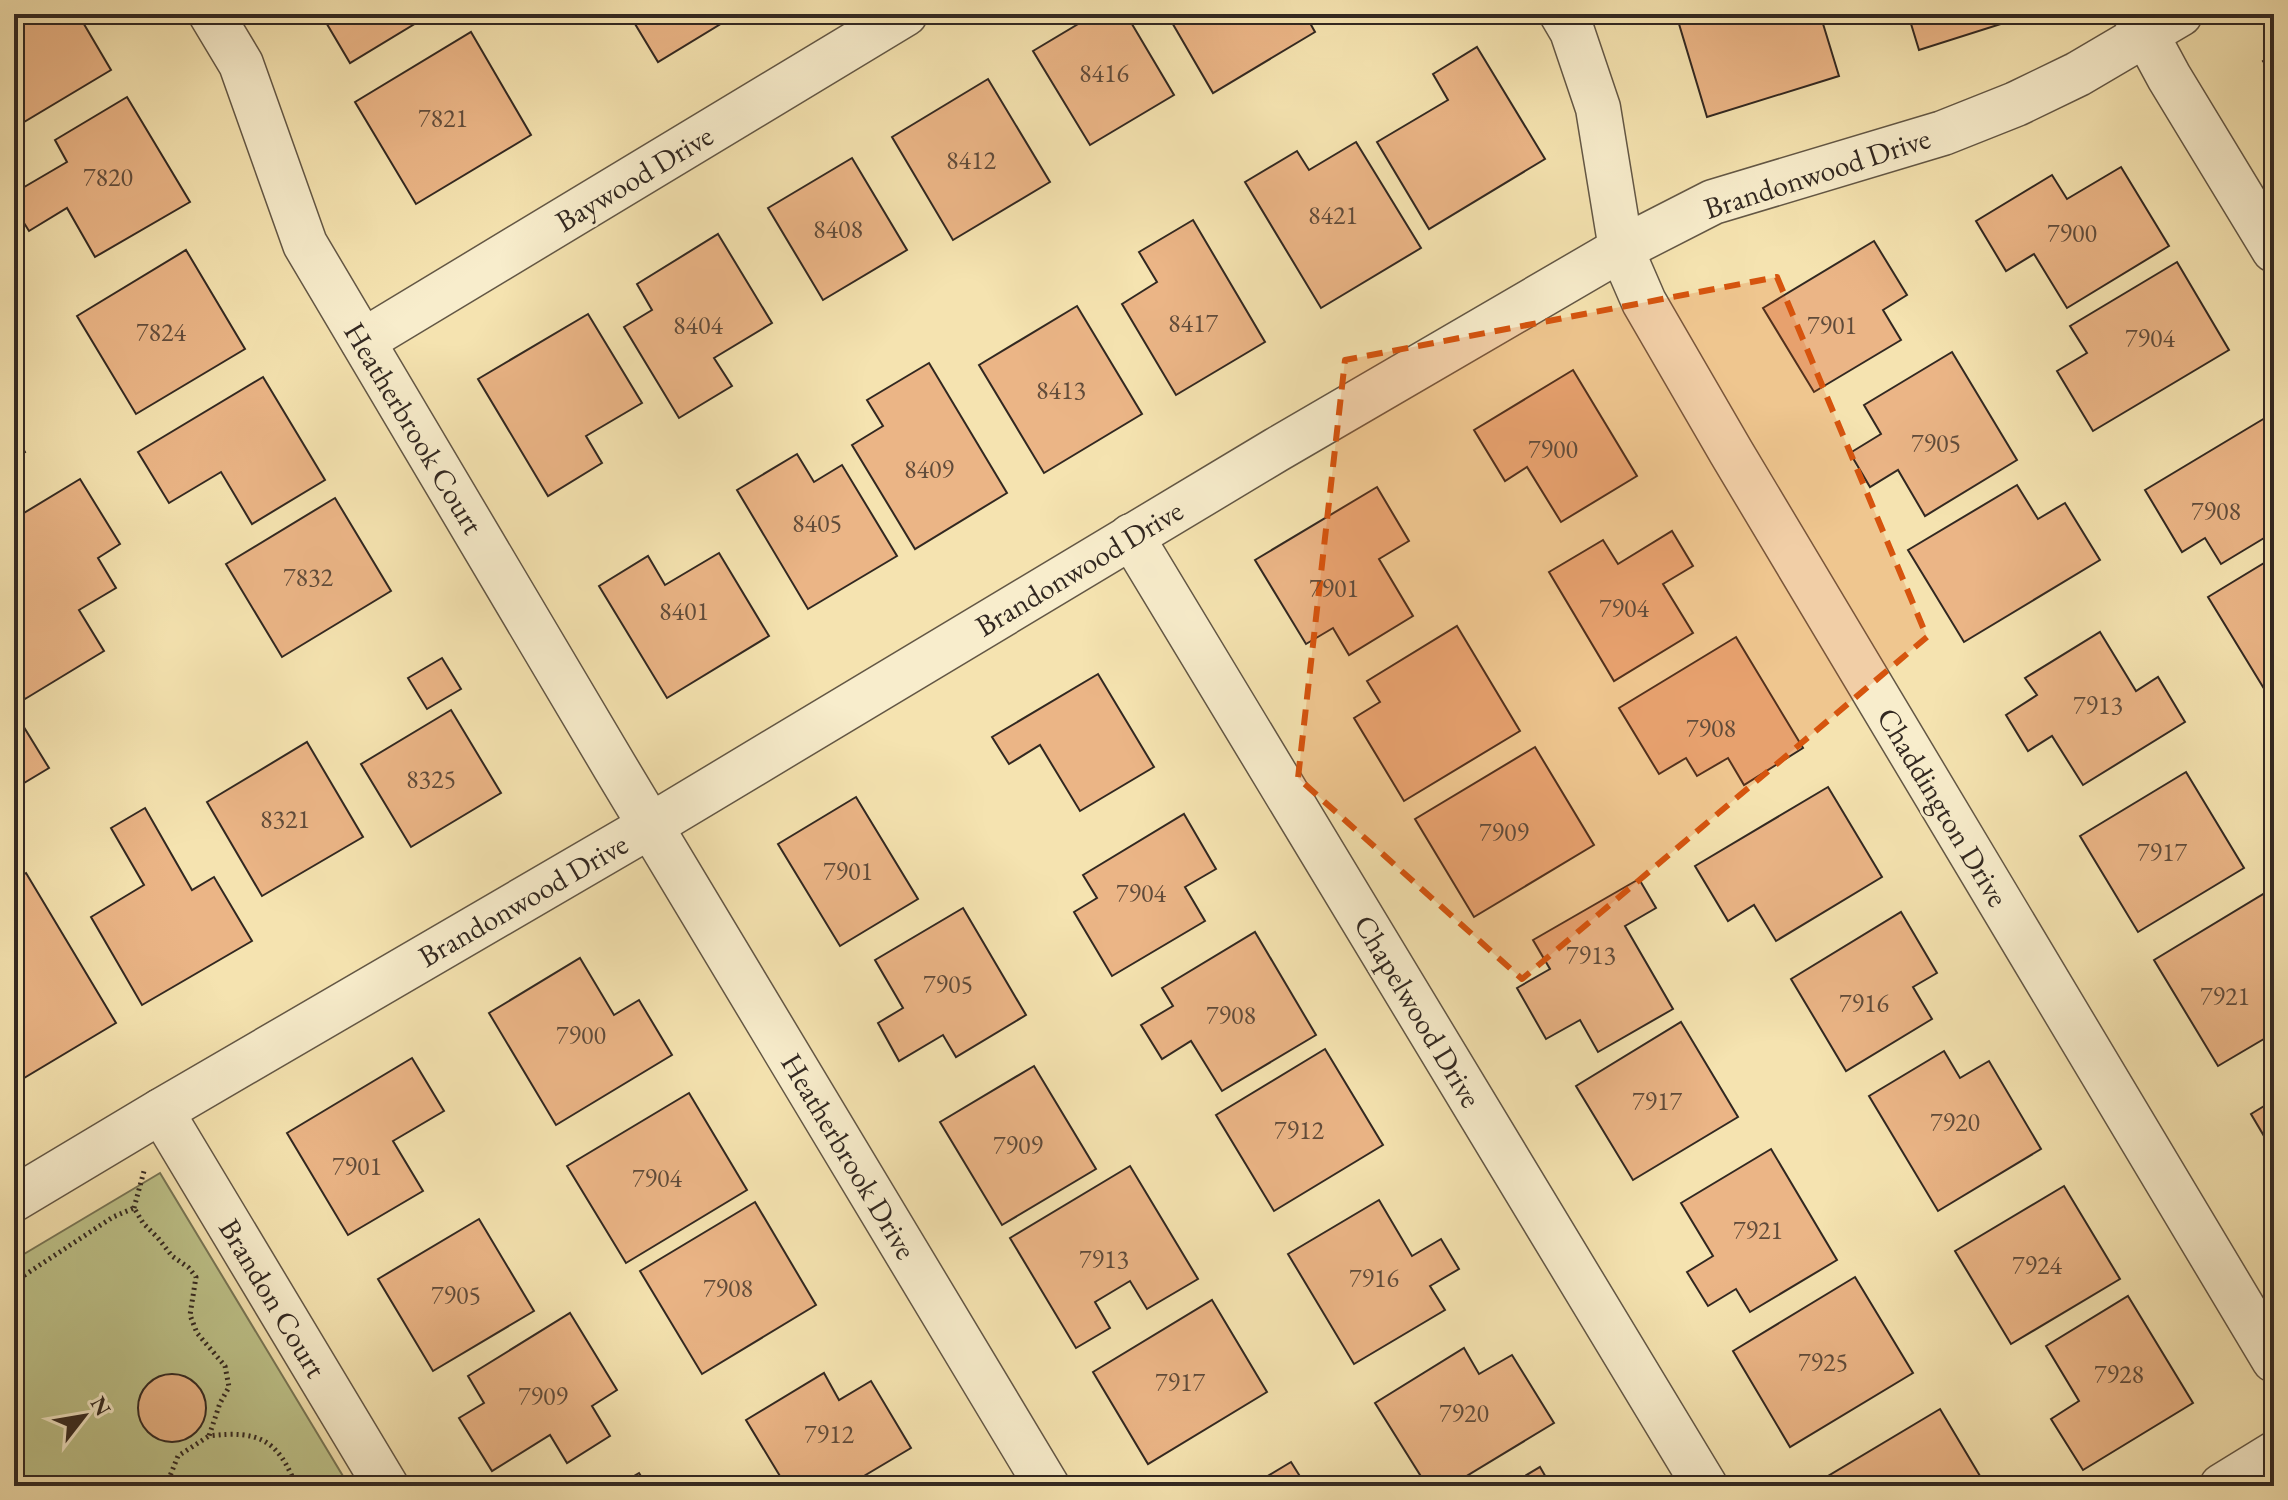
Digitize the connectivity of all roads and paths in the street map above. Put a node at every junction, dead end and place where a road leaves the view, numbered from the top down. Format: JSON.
{"nodes":[{"id":1,"x":211,"y":14,"type":"edge"},
{"id":2,"x":1562,"y":14,"type":"edge"},
{"id":3,"x":900,"y":15,"type":"edge"},
{"id":4,"x":2153,"y":21,"type":"edge"},
{"id":5,"x":1621,"y":249,"type":"junction"},
{"id":6,"x":2274,"y":250,"type":"edge"},
{"id":7,"x":363,"y":341,"type":"junction"},
{"id":8,"x":1131,"y":536,"type":"junction"},
{"id":9,"x":650,"y":826,"type":"junction"},
{"id":10,"x":161,"y":1111,"type":"junction"},
{"id":11,"x":14,"y":1199,"type":"edge"},
{"id":12,"x":14,"y":1282,"type":"edge"},
{"id":13,"x":2274,"y":1360,"type":"edge"},
{"id":14,"x":209,"y":1436,"type":"junction"},
{"id":15,"x":2274,"y":1454,"type":"edge"},
{"id":16,"x":166,"y":1486,"type":"edge"},
{"id":17,"x":296,"y":1486,"type":"edge"},
{"id":18,"x":386,"y":1486,"type":"edge"},
{"id":19,"x":1047,"y":1486,"type":"edge"},
{"id":20,"x":1705,"y":1486,"type":"edge"},
{"id":21,"x":2222,"y":1486,"type":"edge"}],
"edges":[{"from":1,"to":7,"type":"street","name":"Heatherbrook Court"},
{"from":2,"to":5,"type":"street","name":"Chaddington Drive"},
{"from":3,"to":7,"type":"street","name":"Baywood Drive"},
{"from":4,"to":5,"type":"street","name":"Brandonwood Drive"},
{"from":4,"to":6,"type":"street"},
{"from":5,"to":8,"type":"street","name":"Brandonwood Drive"},
{"from":5,"to":13,"type":"street","name":"Chaddington Drive"},
{"from":7,"to":9,"type":"street","name":"Heatherbrook Court"},
{"from":8,"to":9,"type":"street","name":"Brandonwood Drive"},
{"from":8,"to":20,"type":"street","name":"Chapelwood Drive"},
{"from":9,"to":10,"type":"street","name":"Brandonwood Drive"},
{"from":9,"to":19,"type":"street","name":"Heatherbrook Drive"},
{"from":10,"to":11,"type":"street","name":"Brandonwood Drive"},
{"from":10,"to":18,"type":"street","name":"Brandon Court"},
{"from":12,"to":14,"type":"path"},
{"from":14,"to":16,"type":"path"},
{"from":14,"to":17,"type":"path"},
{"from":15,"to":21,"type":"street"}]}
